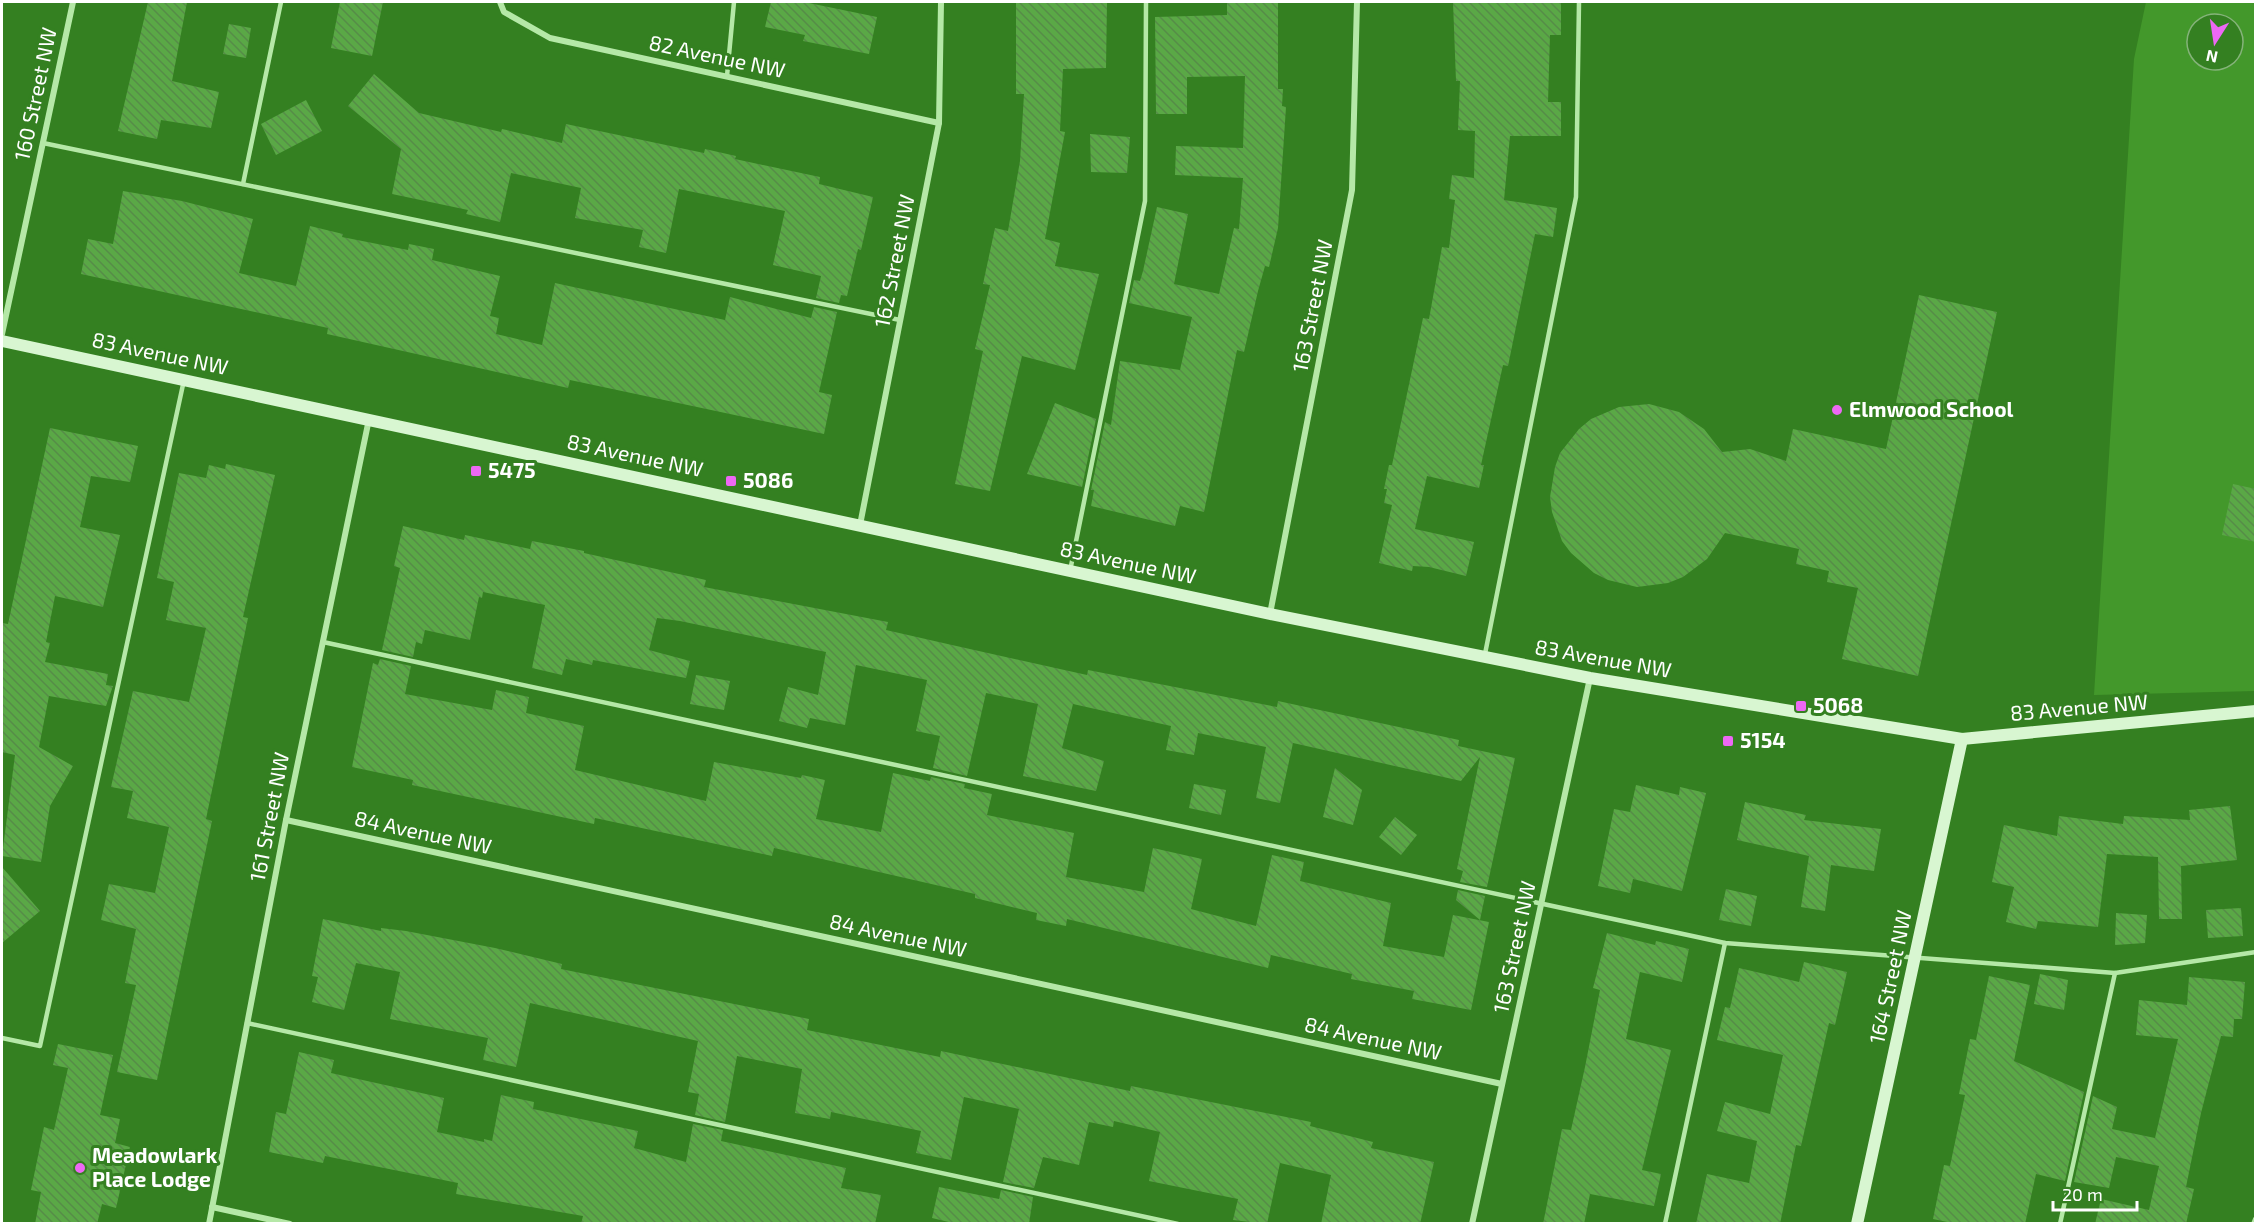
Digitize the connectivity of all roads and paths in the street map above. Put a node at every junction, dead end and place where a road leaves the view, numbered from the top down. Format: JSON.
{"nodes":[{"id":1,"x":73,"y":2,"type":"edge"},
{"id":2,"x":281,"y":2,"type":"edge"},
{"id":3,"x":500,"y":2,"type":"edge"},
{"id":4,"x":734,"y":2,"type":"edge"},
{"id":5,"x":941,"y":2,"type":"edge"},
{"id":6,"x":1146,"y":2,"type":"edge"},
{"id":7,"x":1357,"y":2,"type":"edge"},
{"id":8,"x":1579,"y":2,"type":"edge"},
{"id":9,"x":727,"y":76,"type":"junction"},
{"id":10,"x":939,"y":123,"type":"junction"},
{"id":11,"x":43,"y":143,"type":"junction"},
{"id":12,"x":243,"y":184,"type":"junction"},
{"id":13,"x":900,"y":320,"type":"junction"},
{"id":14,"x":2,"y":334,"type":"edge"},
{"id":15,"x":2,"y":341,"type":"edge"},
{"id":16,"x":184,"y":379,"type":"junction"},
{"id":17,"x":369,"y":418,"type":"junction"},
{"id":18,"x":860,"y":525,"type":"junction"},
{"id":19,"x":1070,"y":570,"type":"junction"},
{"id":20,"x":1270,"y":614,"type":"junction"},
{"id":21,"x":323,"y":642,"type":"junction"},
{"id":22,"x":1484,"y":657,"type":"junction"},
{"id":23,"x":1590,"y":678,"type":"junction"},
{"id":24,"x":2256,"y":711,"type":"edge"},
{"id":25,"x":1962,"y":739,"type":"junction"},
{"id":26,"x":286,"y":820,"type":"junction"},
{"id":27,"x":1541,"y":903,"type":"junction"},
{"id":28,"x":1725,"y":943,"type":"junction"},
{"id":29,"x":2256,"y":952,"type":"edge"},
{"id":30,"x":1915,"y":956,"type":"junction"},
{"id":31,"x":2115,"y":973,"type":"junction"},
{"id":32,"x":247,"y":1023,"type":"junction"},
{"id":33,"x":2,"y":1038,"type":"edge"},
{"id":34,"x":1502,"y":1083,"type":"junction"},
{"id":35,"x":212,"y":1207,"type":"junction"},
{"id":36,"x":2256,"y":1219,"type":"edge"},
{"id":37,"x":209,"y":1224,"type":"edge"},
{"id":38,"x":290,"y":1224,"type":"edge"},
{"id":39,"x":1178,"y":1224,"type":"edge"},
{"id":40,"x":1472,"y":1224,"type":"edge"},
{"id":41,"x":1665,"y":1224,"type":"edge"},
{"id":42,"x":1857,"y":1224,"type":"edge"},
{"id":43,"x":2060,"y":1224,"type":"edge"},
{"id":44,"x":2254,"y":1224,"type":"edge"}],
"edges":[{"from":1,"to":11,"type":"street","name":"160 Street NW"},
{"from":2,"to":12,"type":"lane"},
{"from":3,"to":9,"type":"street","name":"82 Avenue NW"},
{"from":4,"to":9,"type":"lane"},
{"from":5,"to":10,"type":"street","name":"162 Street NW"},
{"from":6,"to":19,"type":"lane"},
{"from":7,"to":20,"type":"street","name":"163 Street NW"},
{"from":8,"to":22,"type":"lane"},
{"from":9,"to":10,"type":"street","name":"82 Avenue NW"},
{"from":10,"to":13,"type":"street","name":"162 Street NW"},
{"from":11,"to":12,"type":"lane"},
{"from":11,"to":14,"type":"street","name":"160 Street NW"},
{"from":12,"to":13,"type":"lane"},
{"from":13,"to":18,"type":"street","name":"162 Street NW"},
{"from":15,"to":16,"type":"street","name":"83 Avenue NW"},
{"from":16,"to":17,"type":"street","name":"83 Avenue NW"},
{"from":16,"to":33,"type":"lane"},
{"from":17,"to":18,"type":"street","name":"83 Avenue NW"},
{"from":17,"to":21,"type":"street","name":"161 Street NW"},
{"from":18,"to":19,"type":"street","name":"83 Avenue NW"},
{"from":19,"to":20,"type":"street","name":"83 Avenue NW"},
{"from":20,"to":22,"type":"street","name":"83 Avenue NW"},
{"from":21,"to":26,"type":"street","name":"161 Street NW"},
{"from":21,"to":27,"type":"lane"},
{"from":22,"to":23,"type":"street","name":"83 Avenue NW"},
{"from":23,"to":25,"type":"street","name":"83 Avenue NW"},
{"from":23,"to":27,"type":"street","name":"163 Street NW"},
{"from":24,"to":25,"type":"street","name":"83 Avenue NW"},
{"from":25,"to":30,"type":"street","name":"164 Street NW"},
{"from":26,"to":32,"type":"street","name":"161 Street NW"},
{"from":26,"to":34,"type":"street","name":"84 Avenue NW"},
{"from":27,"to":28,"type":"lane"},
{"from":27,"to":34,"type":"street","name":"163 Street NW"},
{"from":28,"to":30,"type":"lane"},
{"from":28,"to":41,"type":"lane"},
{"from":29,"to":31,"type":"lane"},
{"from":30,"to":31,"type":"lane"},
{"from":30,"to":42,"type":"street","name":"164 Street NW"},
{"from":31,"to":43,"type":"lane"},
{"from":32,"to":35,"type":"street","name":"161 Street NW"},
{"from":32,"to":39,"type":"lane"},
{"from":34,"to":40,"type":"street","name":"163 Street NW"},
{"from":35,"to":37,"type":"street","name":"161 Street NW"},
{"from":35,"to":38,"type":"street"},
{"from":36,"to":44,"type":"street"}]}
